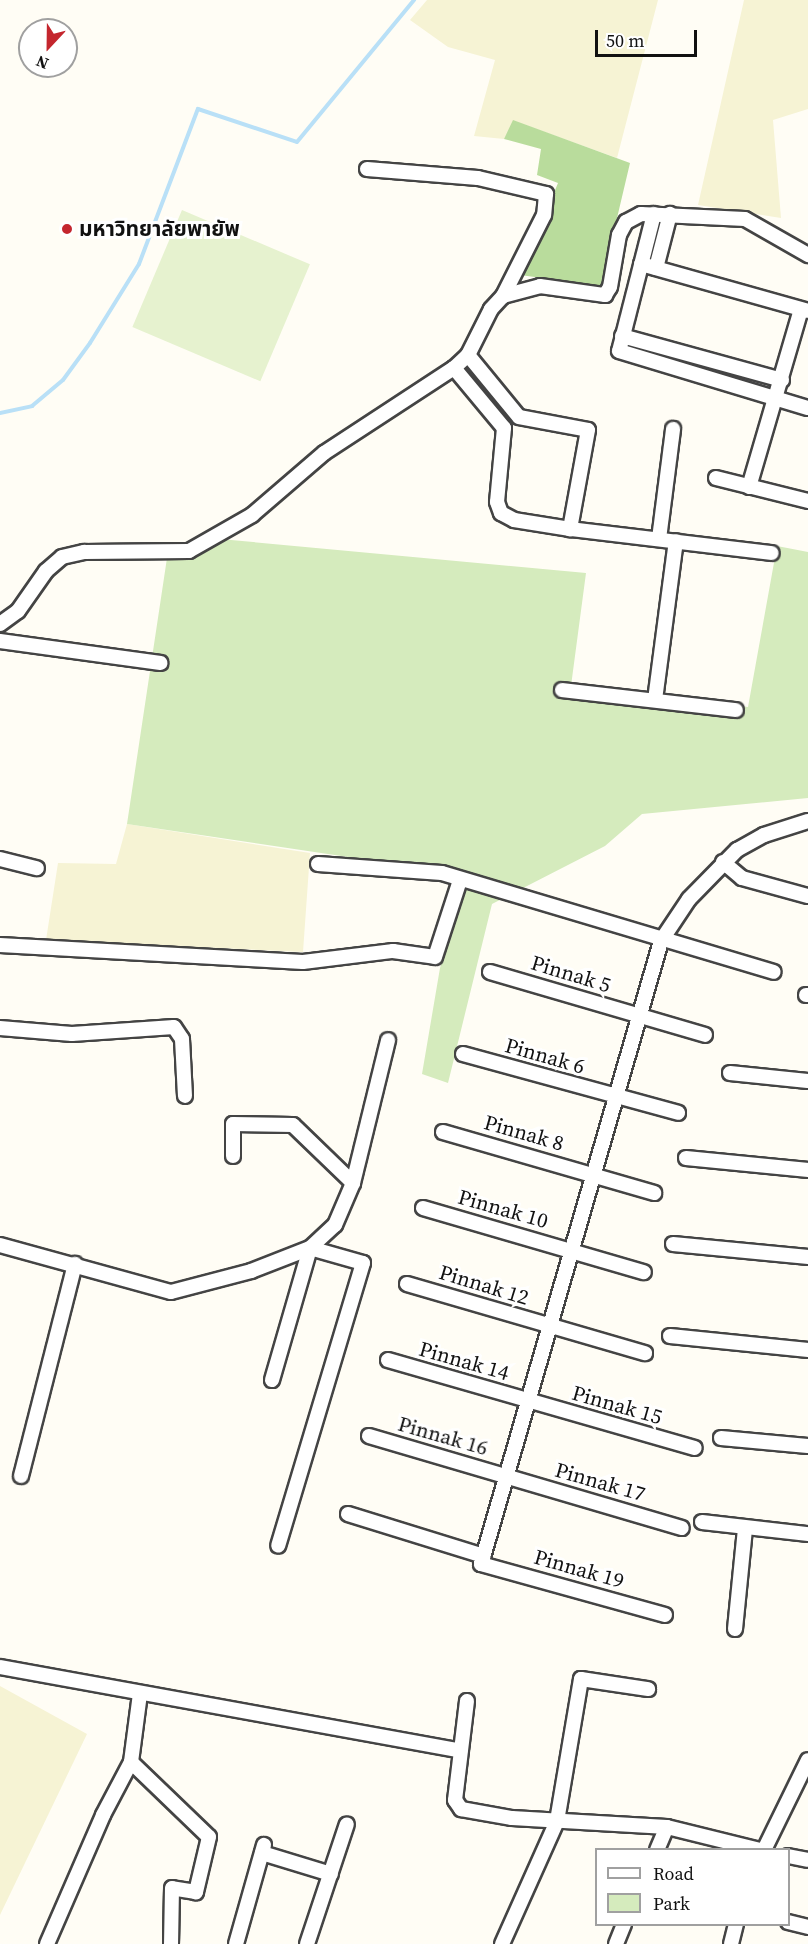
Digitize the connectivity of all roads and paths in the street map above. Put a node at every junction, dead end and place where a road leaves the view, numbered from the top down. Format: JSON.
{"nodes":[{"id":1,"x":367,"y":169,"type":"dead end"},
{"id":2,"x":654,"y":214,"type":"junction"},
{"id":3,"x":670,"y":214,"type":"junction"},
{"id":4,"x":808,"y":255,"type":"edge"},
{"id":5,"x":641,"y":264,"type":"junction"},
{"id":6,"x":657,"y":268,"type":"junction"},
{"id":7,"x":503,"y":296,"type":"junction"},
{"id":8,"x":805,"y":310,"type":"edge"},
{"id":9,"x":622,"y":336,"type":"junction"},
{"id":10,"x":468,"y":355,"type":"junction"},
{"id":11,"x":454,"y":368,"type":"junction"},
{"id":12,"x":782,"y":380,"type":"junction"},
{"id":13,"x":776,"y":400,"type":"junction"},
{"id":14,"x":808,"y":408,"type":"edge"},
{"id":15,"x":673,"y":429,"type":"dead end"},
{"id":16,"x":716,"y":478,"type":"dead end"},
{"id":17,"x":749,"y":487,"type":"junction"},
{"id":18,"x":808,"y":501,"type":"edge"},
{"id":19,"x":570,"y":529,"type":"junction"},
{"id":20,"x":659,"y":539,"type":"junction"},
{"id":21,"x":676,"y":541,"type":"junction"},
{"id":22,"x":772,"y":553,"type":"dead end"},
{"id":23,"x":0,"y":624,"type":"edge"},
{"id":24,"x":0,"y":641,"type":"edge"},
{"id":25,"x":161,"y":663,"type":"dead end"},
{"id":26,"x":562,"y":690,"type":"dead end"},
{"id":27,"x":655,"y":700,"type":"junction"},
{"id":28,"x":736,"y":710,"type":"dead end"},
{"id":29,"x":808,"y":821,"type":"edge"},
{"id":30,"x":0,"y":859,"type":"edge"},
{"id":31,"x":723,"y":862,"type":"junction"},
{"id":32,"x":318,"y":864,"type":"dead end"},
{"id":33,"x":37,"y":868,"type":"dead end"},
{"id":34,"x":460,"y":880,"type":"junction"},
{"id":35,"x":808,"y":896,"type":"edge"},
{"id":36,"x":661,"y":941,"type":"junction"},
{"id":37,"x":0,"y":945,"type":"edge"},
{"id":38,"x":490,"y":972,"type":"dead end"},
{"id":39,"x":774,"y":972,"type":"dead end"},
{"id":40,"x":639,"y":1017,"type":"junction"},
{"id":41,"x":0,"y":1028,"type":"edge"},
{"id":42,"x":705,"y":1035,"type":"dead end"},
{"id":43,"x":388,"y":1040,"type":"dead end"},
{"id":44,"x":463,"y":1054,"type":"dead end"},
{"id":45,"x":730,"y":1073,"type":"dead end"},
{"id":46,"x":808,"y":1081,"type":"edge"},
{"id":47,"x":185,"y":1096,"type":"dead end"},
{"id":48,"x":616,"y":1097,"type":"junction"},
{"id":49,"x":678,"y":1113,"type":"dead end"},
{"id":50,"x":443,"y":1132,"type":"dead end"},
{"id":51,"x":233,"y":1156,"type":"dead end"},
{"id":52,"x":686,"y":1158,"type":"dead end"},
{"id":53,"x":808,"y":1170,"type":"edge"},
{"id":54,"x":593,"y":1175,"type":"junction"},
{"id":55,"x":353,"y":1183,"type":"junction"},
{"id":56,"x":654,"y":1192,"type":"dead end"},
{"id":57,"x":423,"y":1208,"type":"dead end"},
{"id":58,"x":673,"y":1244,"type":"dead end"},
{"id":59,"x":0,"y":1245,"type":"edge"},
{"id":60,"x":310,"y":1248,"type":"junction"},
{"id":61,"x":572,"y":1251,"type":"junction"},
{"id":62,"x":808,"y":1257,"type":"edge"},
{"id":63,"x":75,"y":1264,"type":"junction"},
{"id":64,"x":644,"y":1272,"type":"dead end"},
{"id":65,"x":407,"y":1284,"type":"dead end"},
{"id":66,"x":550,"y":1327,"type":"junction"},
{"id":67,"x":670,"y":1336,"type":"dead end"},
{"id":68,"x":808,"y":1350,"type":"edge"},
{"id":69,"x":645,"y":1353,"type":"dead end"},
{"id":70,"x":388,"y":1360,"type":"dead end"},
{"id":71,"x":272,"y":1380,"type":"dead end"},
{"id":72,"x":528,"y":1402,"type":"junction"},
{"id":73,"x":369,"y":1436,"type":"dead end"},
{"id":74,"x":721,"y":1437,"type":"dead end"},
{"id":75,"x":808,"y":1446,"type":"edge"},
{"id":76,"x":695,"y":1448,"type":"dead end"},
{"id":77,"x":21,"y":1476,"type":"dead end"},
{"id":78,"x":506,"y":1476,"type":"junction"},
{"id":79,"x":348,"y":1514,"type":"dead end"},
{"id":80,"x":702,"y":1522,"type":"dead end"},
{"id":81,"x":682,"y":1528,"type":"dead end"},
{"id":82,"x":745,"y":1528,"type":"junction"},
{"id":83,"x":808,"y":1534,"type":"edge"},
{"id":84,"x":278,"y":1546,"type":"dead end"},
{"id":85,"x":482,"y":1560,"type":"junction"},
{"id":86,"x":665,"y":1615,"type":"dead end"},
{"id":87,"x":735,"y":1629,"type":"dead end"},
{"id":88,"x":0,"y":1667,"type":"edge"},
{"id":89,"x":648,"y":1689,"type":"dead end"},
{"id":90,"x":140,"y":1694,"type":"junction"},
{"id":91,"x":467,"y":1701,"type":"dead end"},
{"id":92,"x":460,"y":1751,"type":"junction"},
{"id":93,"x":808,"y":1760,"type":"edge"},
{"id":94,"x":131,"y":1762,"type":"junction"},
{"id":95,"x":557,"y":1821,"type":"junction"},
{"id":96,"x":347,"y":1824,"type":"dead end"},
{"id":97,"x":667,"y":1827,"type":"junction"},
{"id":98,"x":658,"y":1848,"type":"edge"},
{"id":99,"x":754,"y":1848,"type":"edge"},
{"id":100,"x":763,"y":1848,"type":"edge"},
{"id":101,"x":790,"y":1856,"type":"edge"},
{"id":102,"x":808,"y":1860,"type":"edge"},
{"id":103,"x":331,"y":1874,"type":"junction"},
{"id":104,"x":790,"y":1922,"type":"edge"},
{"id":105,"x":623,"y":1926,"type":"edge"},
{"id":106,"x":736,"y":1926,"type":"edge"},
{"id":107,"x":808,"y":1927,"type":"edge"},
{"id":108,"x":47,"y":1944,"type":"edge"},
{"id":109,"x":171,"y":1944,"type":"edge"},
{"id":110,"x":236,"y":1944,"type":"edge"},
{"id":111,"x":308,"y":1944,"type":"edge"},
{"id":112,"x":502,"y":1944,"type":"edge"},
{"id":113,"x":616,"y":1944,"type":"edge"},
{"id":114,"x":731,"y":1944,"type":"edge"}],
"edges":[{"from":1,"to":7,"type":"street"},
{"from":2,"to":3,"type":"street"},
{"from":2,"to":5,"type":"street"},
{"from":2,"to":7,"type":"street"},
{"from":3,"to":4,"type":"street"},
{"from":3,"to":6,"type":"street"},
{"from":5,"to":6,"type":"street"},
{"from":5,"to":9,"type":"street"},
{"from":6,"to":8,"type":"street"},
{"from":7,"to":10,"type":"street"},
{"from":8,"to":12,"type":"street"},
{"from":9,"to":12,"type":"street"},
{"from":9,"to":13,"type":"street"},
{"from":10,"to":11,"type":"street"},
{"from":10,"to":19,"type":"street"},
{"from":11,"to":19,"type":"street"},
{"from":11,"to":23,"type":"street"},
{"from":12,"to":13,"type":"street"},
{"from":13,"to":14,"type":"street"},
{"from":13,"to":17,"type":"street"},
{"from":15,"to":20,"type":"street"},
{"from":16,"to":17,"type":"street"},
{"from":17,"to":18,"type":"street"},
{"from":19,"to":20,"type":"street"},
{"from":20,"to":21,"type":"street"},
{"from":21,"to":22,"type":"street"},
{"from":21,"to":27,"type":"street"},
{"from":24,"to":25,"type":"street"},
{"from":26,"to":27,"type":"street"},
{"from":27,"to":28,"type":"street"},
{"from":29,"to":31,"type":"street"},
{"from":30,"to":33,"type":"street"},
{"from":31,"to":35,"type":"street"},
{"from":31,"to":36,"type":"street"},
{"from":32,"to":34,"type":"street"},
{"from":34,"to":36,"type":"street"},
{"from":34,"to":37,"type":"street"},
{"from":36,"to":39,"type":"street"},
{"from":36,"to":40,"type":"street"},
{"from":38,"to":40,"type":"street","name":"Pinnak 5"},
{"from":40,"to":42,"type":"street","name":"Pinnak 5"},
{"from":40,"to":48,"type":"street"},
{"from":41,"to":47,"type":"street"},
{"from":43,"to":55,"type":"street"},
{"from":44,"to":48,"type":"street","name":"Pinnak 6"},
{"from":45,"to":46,"type":"street"},
{"from":48,"to":49,"type":"street","name":"Pinnak 6"},
{"from":48,"to":54,"type":"street"},
{"from":50,"to":54,"type":"street","name":"Pinnak 8"},
{"from":51,"to":55,"type":"street"},
{"from":52,"to":53,"type":"street"},
{"from":54,"to":56,"type":"street","name":"Pinnak 8"},
{"from":54,"to":61,"type":"street"},
{"from":55,"to":60,"type":"street"},
{"from":57,"to":61,"type":"street","name":"Pinnak 10"},
{"from":58,"to":62,"type":"street"},
{"from":59,"to":63,"type":"street"},
{"from":60,"to":63,"type":"street"},
{"from":60,"to":71,"type":"street"},
{"from":60,"to":84,"type":"street"},
{"from":61,"to":64,"type":"street","name":"Pinnak 10"},
{"from":61,"to":66,"type":"street"},
{"from":63,"to":77,"type":"street"},
{"from":65,"to":66,"type":"street","name":"Pinnak 12"},
{"from":66,"to":69,"type":"street","name":"Pinnak 12"},
{"from":66,"to":72,"type":"street"},
{"from":67,"to":68,"type":"street"},
{"from":70,"to":72,"type":"street","name":"Pinnak 14"},
{"from":72,"to":76,"type":"street","name":"Pinnak 15"},
{"from":72,"to":78,"type":"street"},
{"from":73,"to":78,"type":"street","name":"Pinnak 16"},
{"from":74,"to":75,"type":"street"},
{"from":78,"to":81,"type":"street","name":"Pinnak 17"},
{"from":78,"to":85,"type":"street"},
{"from":79,"to":85,"type":"street","name":"Pinnak 19"},
{"from":80,"to":82,"type":"street"},
{"from":82,"to":83,"type":"street"},
{"from":82,"to":87,"type":"street"},
{"from":85,"to":86,"type":"street","name":"Pinnak 19"},
{"from":88,"to":90,"type":"street"},
{"from":89,"to":95,"type":"street"},
{"from":90,"to":92,"type":"street"},
{"from":90,"to":94,"type":"street"},
{"from":91,"to":92,"type":"street"},
{"from":92,"to":95,"type":"street"},
{"from":93,"to":100,"type":"street"},
{"from":94,"to":108,"type":"street"},
{"from":94,"to":109,"type":"street"},
{"from":95,"to":97,"type":"street"},
{"from":95,"to":112,"type":"street"},
{"from":96,"to":103,"type":"street"},
{"from":97,"to":98,"type":"street"},
{"from":97,"to":99,"type":"street"},
{"from":101,"to":102,"type":"street"},
{"from":103,"to":110,"type":"street"},
{"from":103,"to":111,"type":"street"},
{"from":104,"to":107,"type":"street"},
{"from":105,"to":113,"type":"street"},
{"from":106,"to":114,"type":"street"}]}
